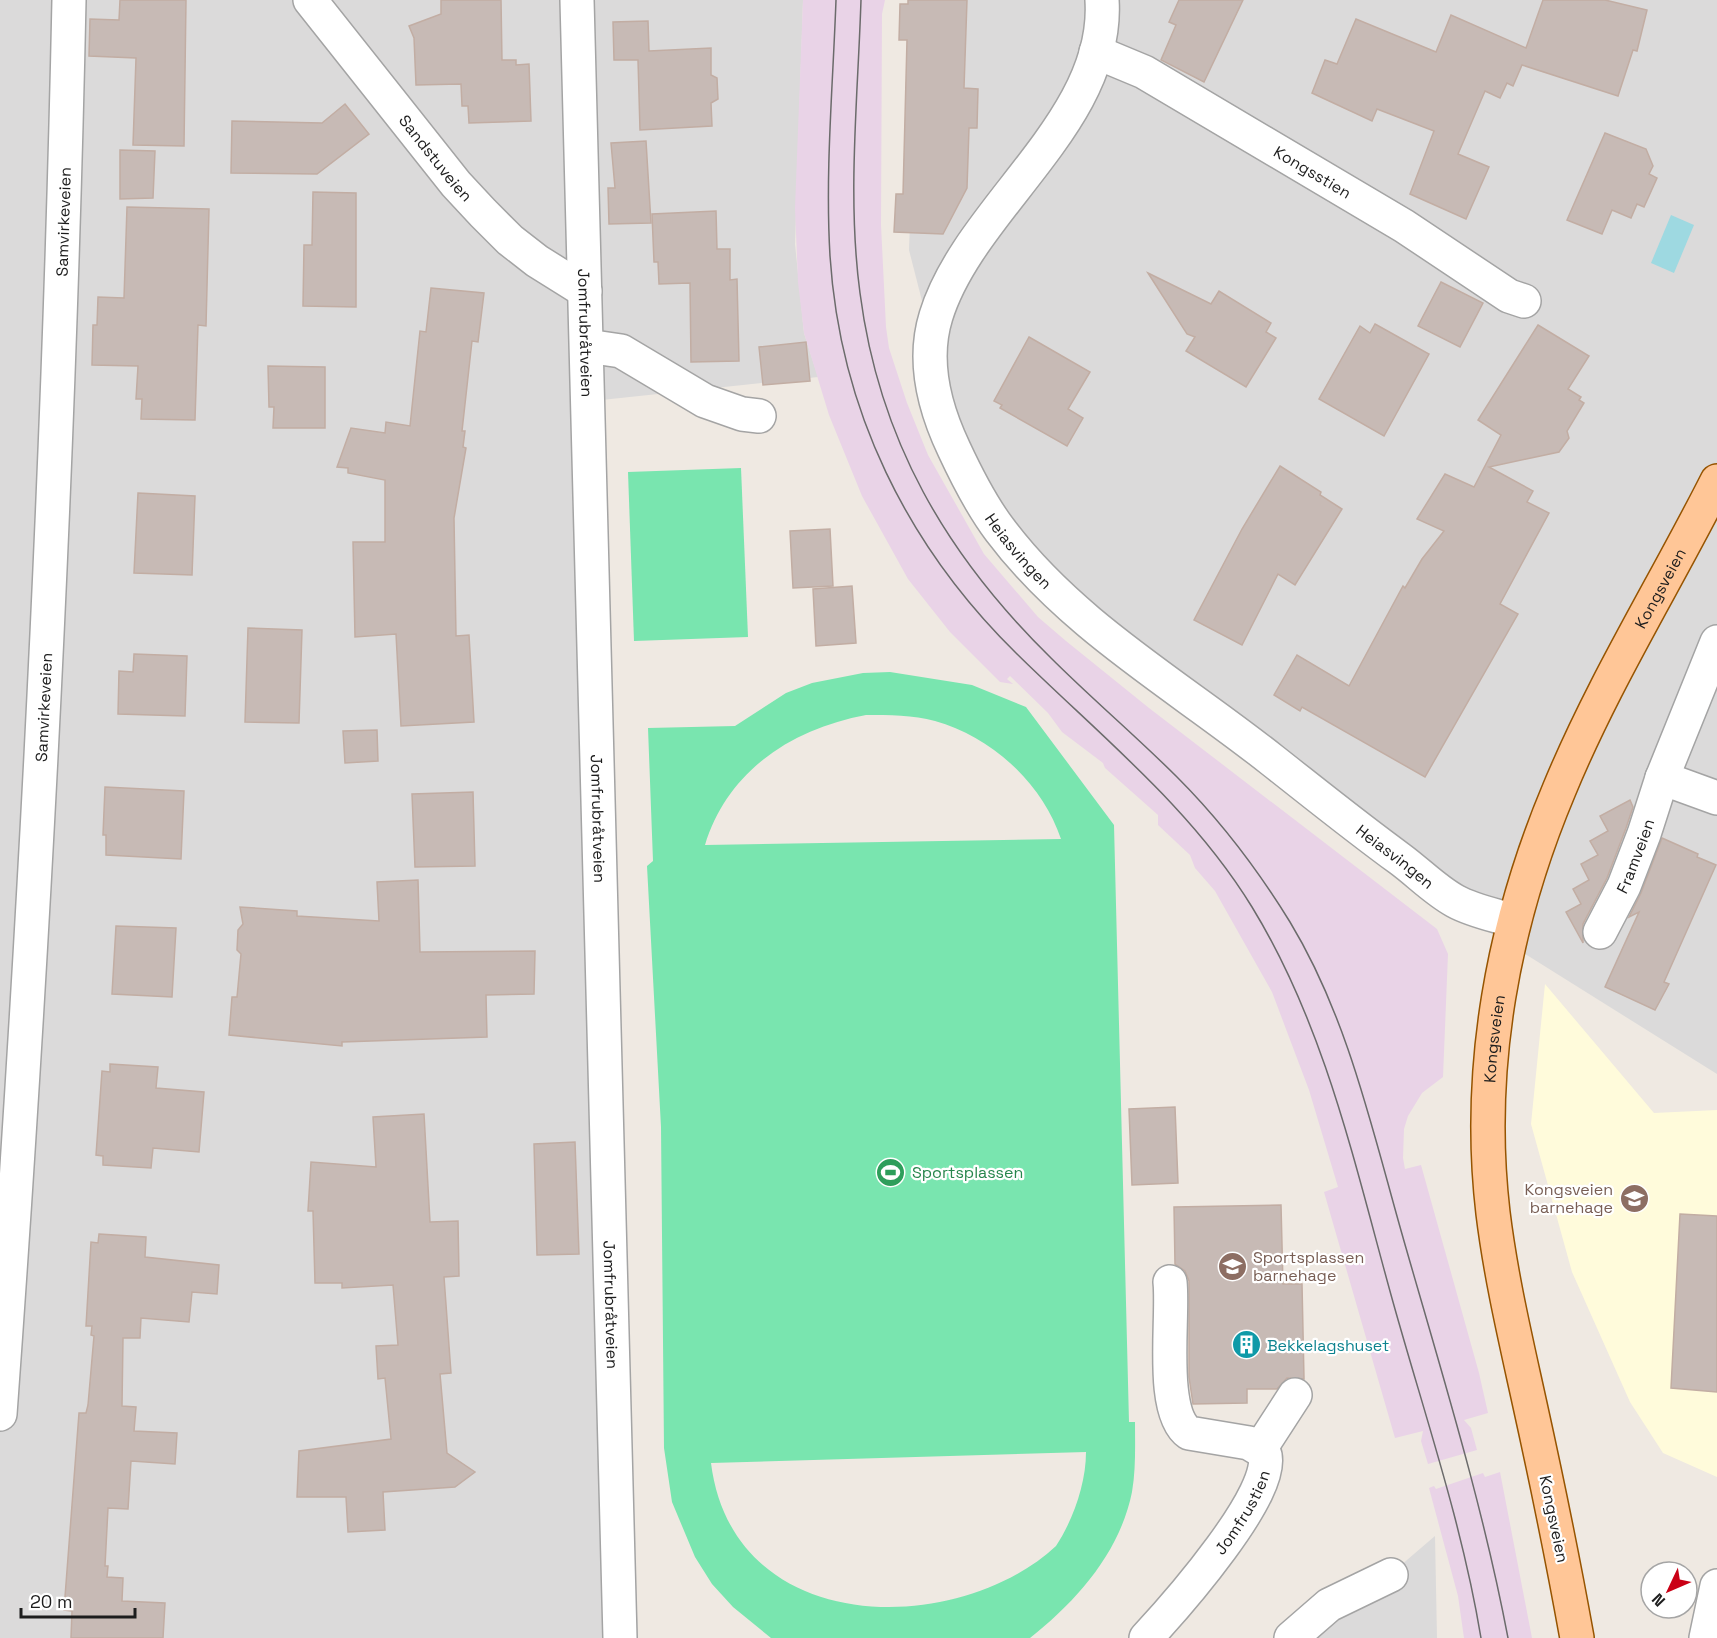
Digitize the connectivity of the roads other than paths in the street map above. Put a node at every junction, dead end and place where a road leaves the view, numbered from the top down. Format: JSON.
{"nodes":[{"id":1,"x":69,"y":0,"type":"edge"},
{"id":2,"x":310,"y":0,"type":"edge"},
{"id":3,"x":577,"y":0,"type":"edge"},
{"id":4,"x":1102,"y":0,"type":"edge"},
{"id":5,"x":1096,"y":52,"type":"junction"},
{"id":6,"x":585,"y":291,"type":"junction"},
{"id":7,"x":1524,"y":301,"type":"dead end"},
{"id":8,"x":587,"y":346,"type":"junction"},
{"id":9,"x":759,"y":416,"type":"dead end"},
{"id":10,"x":1717,"y":481,"type":"edge"},
{"id":11,"x":1717,"y":642,"type":"edge"},
{"id":12,"x":1662,"y":778,"type":"junction"},
{"id":13,"x":1717,"y":798,"type":"edge"},
{"id":14,"x":1514,"y":921,"type":"junction"},
{"id":15,"x":1600,"y":932,"type":"dead end"},
{"id":16,"x":1170,"y":1282,"type":"dead end"},
{"id":17,"x":1294,"y":1395,"type":"dead end"},
{"id":18,"x":0,"y":1414,"type":"edge"},
{"id":19,"x":1260,"y":1449,"type":"junction"},
{"id":20,"x":1391,"y":1575,"type":"dead end"},
{"id":21,"x":1717,"y":1586,"type":"edge"},
{"id":22,"x":620,"y":1638,"type":"edge"},
{"id":23,"x":1146,"y":1638,"type":"edge"},
{"id":24,"x":1291,"y":1638,"type":"edge"},
{"id":25,"x":1577,"y":1638,"type":"edge"},
{"id":26,"x":1706,"y":1638,"type":"edge"}],
"edges":[{"from":1,"to":18,"type":"street","name":"Samvirkeveien"},
{"from":2,"to":6,"type":"street","name":"Sandstuveien"},
{"from":3,"to":6,"type":"street","name":"Jomfrubråtveien"},
{"from":4,"to":5,"type":"street","name":"Heiasvingen"},
{"from":5,"to":7,"type":"street","name":"Kongsstien"},
{"from":5,"to":14,"type":"street","name":"Heiasvingen"},
{"from":6,"to":8,"type":"street","name":"Jomfrubråtveien"},
{"from":8,"to":9,"type":"street"},
{"from":8,"to":22,"type":"street","name":"Jomfrubråtveien"},
{"from":10,"to":14,"type":"main road","name":"Kongsveien"},
{"from":11,"to":12,"type":"street","name":"Framveien"},
{"from":12,"to":13,"type":"street"},
{"from":12,"to":15,"type":"street","name":"Framveien"},
{"from":14,"to":25,"type":"main road","name":"Kongsveien"},
{"from":16,"to":19,"type":"street","name":"Jomfrustien"},
{"from":17,"to":19,"type":"street"},
{"from":19,"to":23,"type":"street","name":"Jomfrustien"},
{"from":20,"to":24,"type":"street"},
{"from":21,"to":26,"type":"street"}]}
